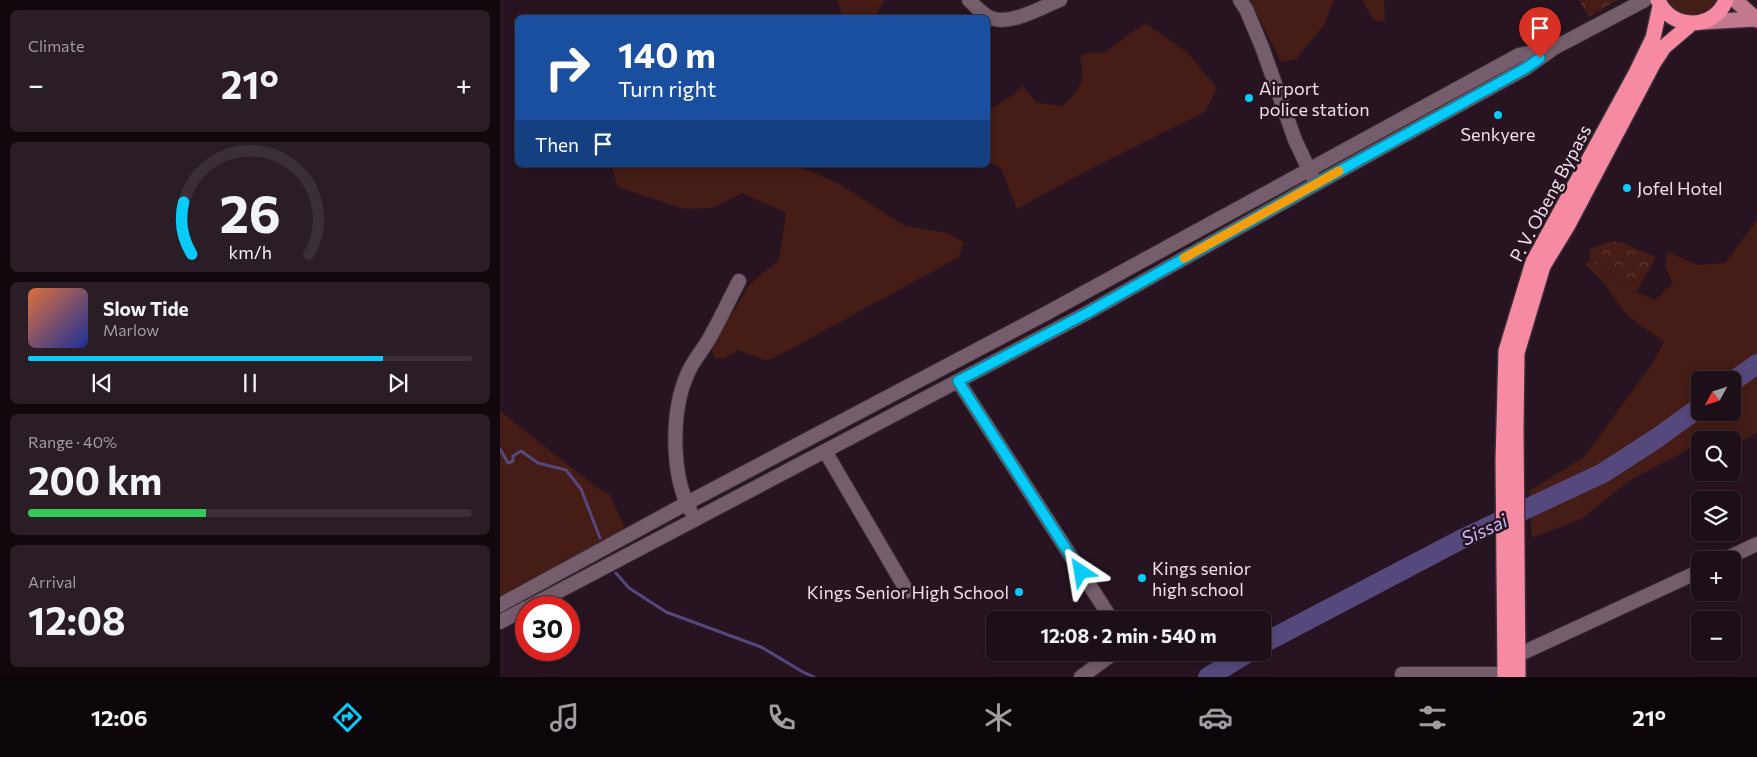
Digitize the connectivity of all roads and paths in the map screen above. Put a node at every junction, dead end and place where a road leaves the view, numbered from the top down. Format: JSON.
{"nodes":[{"id":1,"x":969,"y":0,"type":"edge"},
{"id":2,"x":1060,"y":0,"type":"edge"},
{"id":3,"x":1240,"y":0,"type":"edge"},
{"id":4,"x":1645,"y":0,"type":"edge"},
{"id":5,"x":1726,"y":0,"type":"edge"},
{"id":6,"x":1735,"y":0,"type":"edge"},
{"id":7,"x":1659,"y":3,"type":"edge"},
{"id":8,"x":987,"y":15,"type":"edge"},
{"id":9,"x":990,"y":17,"type":"edge"},
{"id":10,"x":1756,"y":19,"type":"edge"},
{"id":11,"x":1697,"y":23,"type":"junction"},
{"id":12,"x":1554,"y":48,"type":"junction"},
{"id":13,"x":1309,"y":170,"type":"junction"},
{"id":14,"x":1316,"y":184,"type":"junction"},
{"id":15,"x":739,"y":281,"type":"dead end"},
{"id":16,"x":958,"y":381,"type":"junction"},
{"id":17,"x":826,"y":451,"type":"junction"},
{"id":18,"x":687,"y":503,"type":"junction"},
{"id":19,"x":1511,"y":508,"type":"junction"},
{"id":20,"x":695,"y":519,"type":"junction"},
{"id":21,"x":1510,"y":528,"type":"junction"},
{"id":22,"x":1757,"y":544,"type":"edge"},
{"id":23,"x":1741,"y":552,"type":"edge"},
{"id":24,"x":1691,"y":575,"type":"edge"},
{"id":25,"x":907,"y":591,"type":"dead end"},
{"id":26,"x":549,"y":596,"type":"edge"},
{"id":27,"x":500,"y":605,"type":"edge"},
{"id":28,"x":1106,"y":611,"type":"edge"},
{"id":29,"x":515,"y":614,"type":"edge"},
{"id":30,"x":500,"y":622,"type":"edge"},
{"id":31,"x":1518,"y":655,"type":"junction"},
{"id":32,"x":1103,"y":661,"type":"edge"},
{"id":33,"x":1402,"y":674,"type":"dead end"},
{"id":34,"x":1509,"y":676,"type":"edge"},
{"id":35,"x":1081,"y":677,"type":"edge"}],
"edges":[{"from":1,"to":8,"type":"street"},
{"from":2,"to":9,"type":"street"},
{"from":3,"to":13,"type":"street"},
{"from":4,"to":12,"type":"street"},
{"from":5,"to":11,"type":"highway","name":"P. V. Obeng Bypass"},
{"from":6,"to":10,"type":"main road"},
{"from":7,"to":11,"type":"highway"},
{"from":7,"to":19,"type":"highway","name":"P. V. Obeng Bypass"},
{"from":10,"to":11,"type":"main road"},
{"from":11,"to":19,"type":"highway","name":"P. V. Obeng Bypass"},
{"from":12,"to":13,"type":"street"},
{"from":12,"to":14,"type":"street"},
{"from":13,"to":14,"type":"street"},
{"from":13,"to":18,"type":"street"},
{"from":14,"to":16,"type":"street"},
{"from":15,"to":18,"type":"street"},
{"from":16,"to":17,"type":"street"},
{"from":16,"to":28,"type":"street"},
{"from":17,"to":20,"type":"street"},
{"from":17,"to":25,"type":"street"},
{"from":18,"to":20,"type":"street"},
{"from":18,"to":27,"type":"street"},
{"from":19,"to":21,"type":"highway","name":"P. V. Obeng Bypass"},
{"from":20,"to":26,"type":"street"},
{"from":21,"to":31,"type":"highway","name":"P. V. Obeng Bypass"},
{"from":21,"to":34,"type":"highway","name":"P. V. Obeng Bypass"},
{"from":22,"to":23,"type":"street"},
{"from":24,"to":31,"type":"street"},
{"from":29,"to":30,"type":"street"},
{"from":31,"to":34,"type":"highway","name":"P. V. Obeng Bypass"},
{"from":32,"to":35,"type":"street"},
{"from":33,"to":34,"type":"street"}]}
